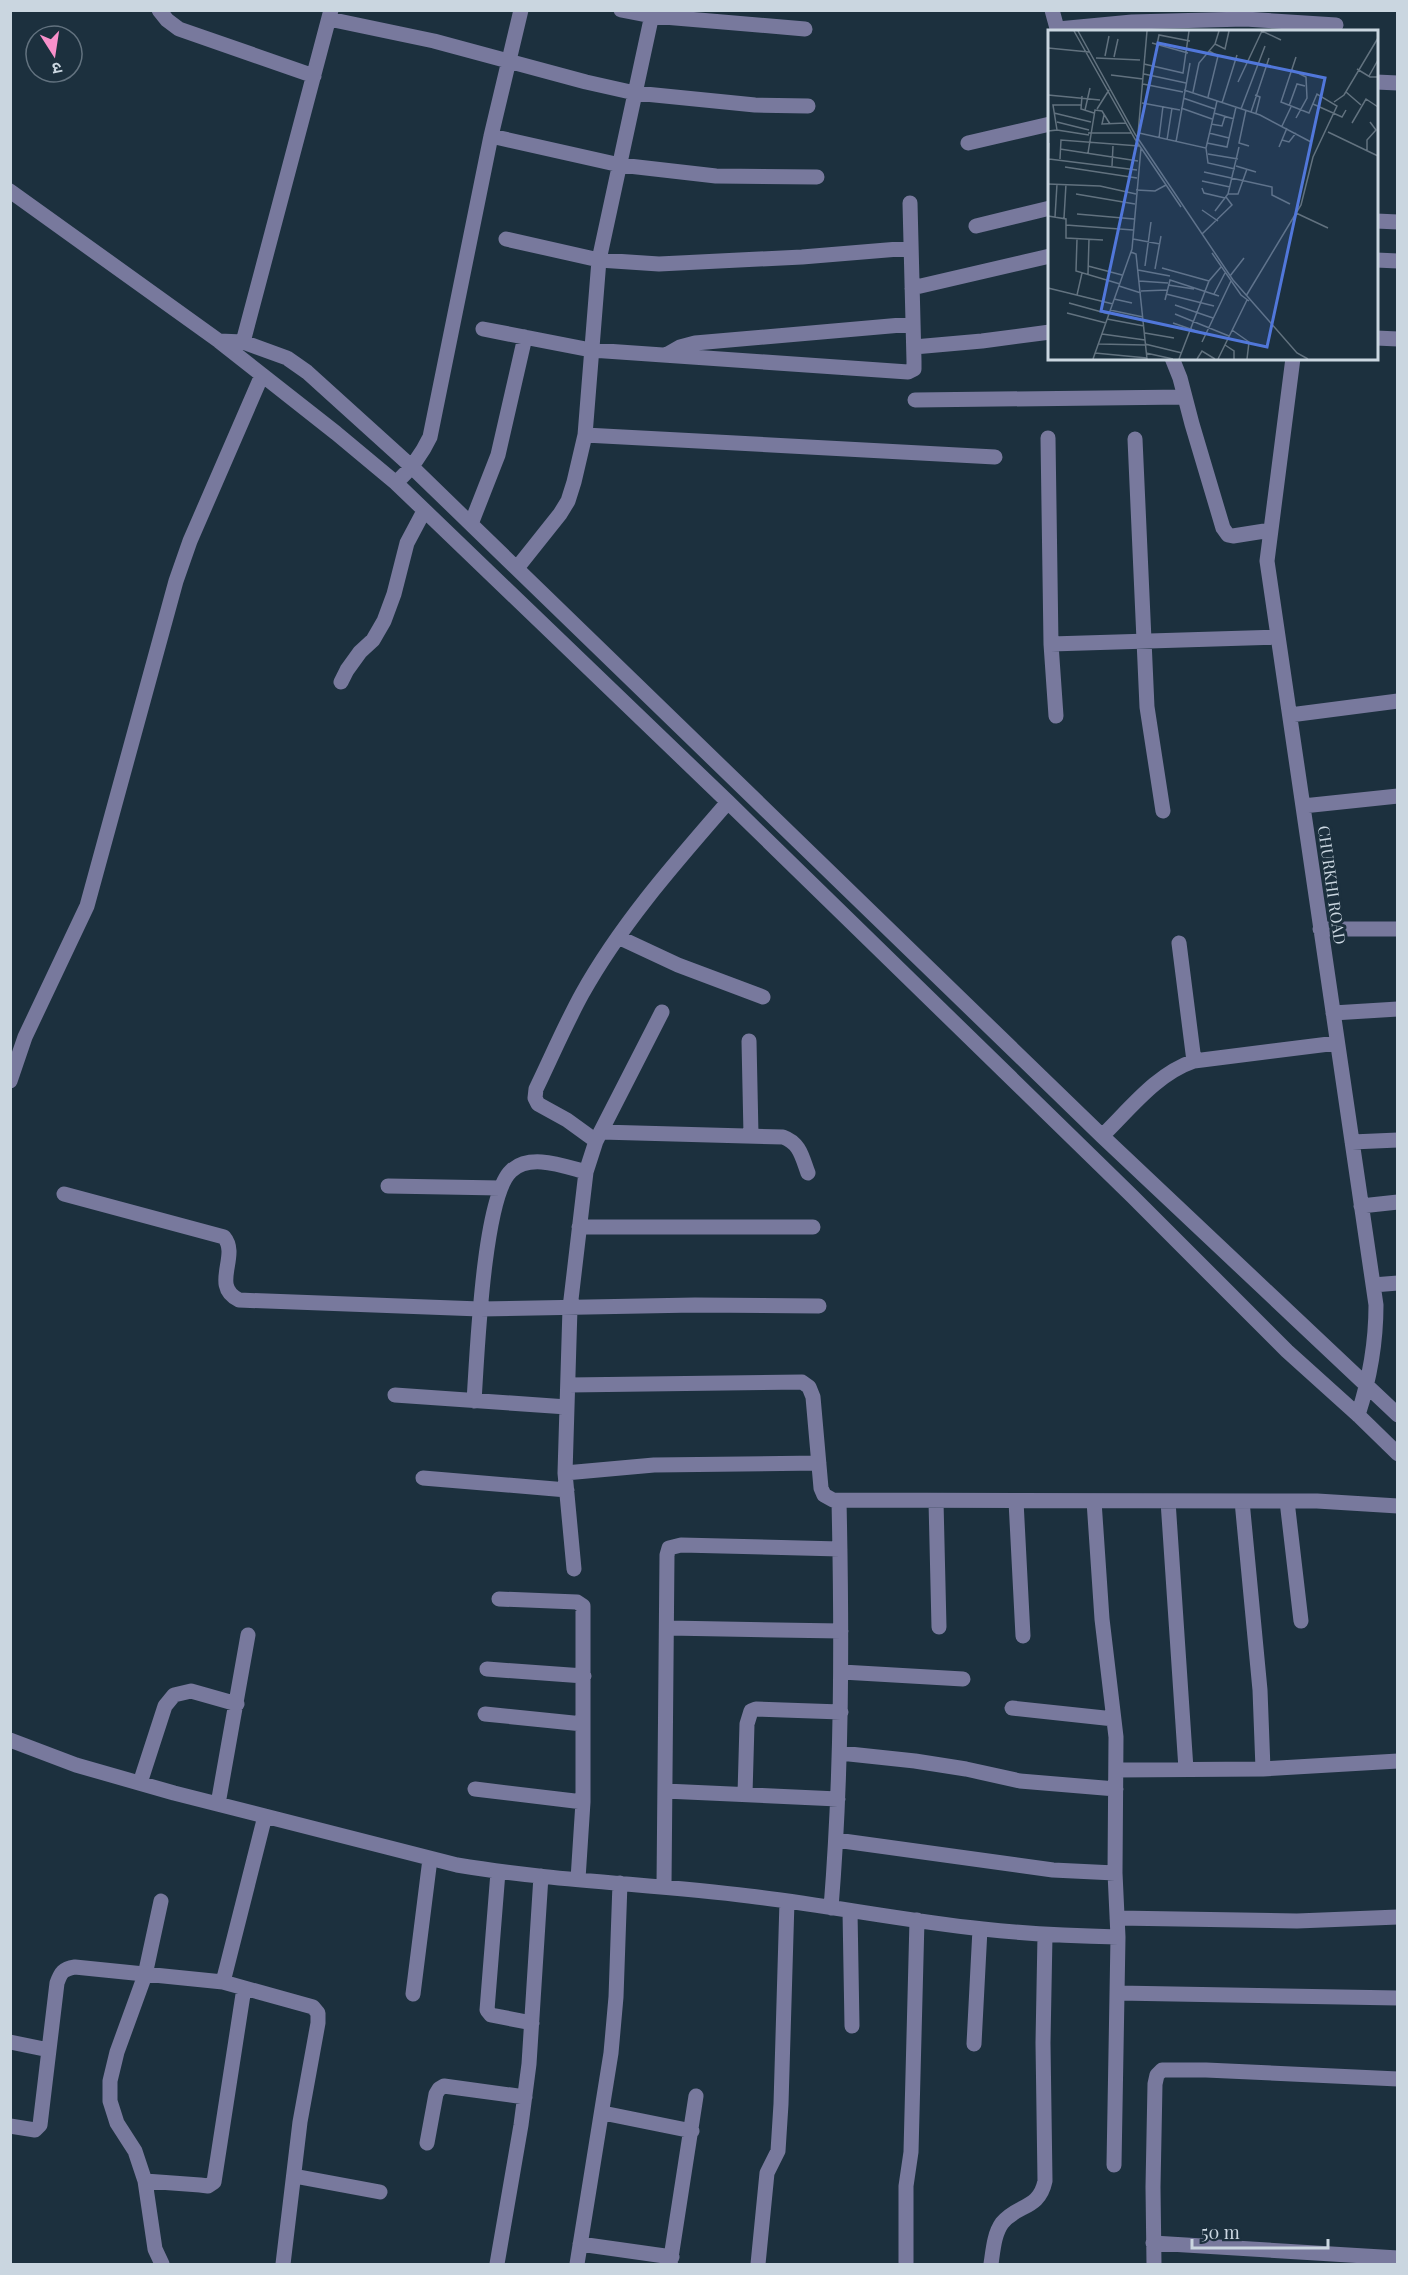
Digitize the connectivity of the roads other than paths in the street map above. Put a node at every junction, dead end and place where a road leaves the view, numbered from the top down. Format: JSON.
{"nodes":[{"id":1,"x":159,"y":10,"type":"edge"},
{"id":2,"x":521,"y":10,"type":"edge"},
{"id":3,"x":621,"y":10,"type":"edge"},
{"id":4,"x":1052,"y":10,"type":"edge"},
{"id":5,"x":652,"y":13,"type":"edge"},
{"id":6,"x":330,"y":15,"type":"edge"},
{"id":7,"x":1337,"y":22,"type":"edge"},
{"id":8,"x":805,"y":30,"type":"dead end"},
{"id":9,"x":1058,"y":30,"type":"edge"},
{"id":10,"x":508,"y":62,"type":"junction"},
{"id":11,"x":314,"y":76,"type":"junction"},
{"id":12,"x":1378,"y":82,"type":"edge"},
{"id":13,"x":1398,"y":83,"type":"edge"},
{"id":14,"x":636,"y":93,"type":"junction"},
{"id":15,"x":808,"y":106,"type":"dead end"},
{"id":16,"x":1048,"y":124,"type":"edge"},
{"id":17,"x":491,"y":136,"type":"junction"},
{"id":18,"x":968,"y":143,"type":"dead end"},
{"id":19,"x":620,"y":165,"type":"junction"},
{"id":20,"x":817,"y":177,"type":"dead end"},
{"id":21,"x":10,"y":191,"type":"edge"},
{"id":22,"x":910,"y":202,"type":"dead end"},
{"id":23,"x":1048,"y":208,"type":"edge"},
{"id":24,"x":1378,"y":221,"type":"edge"},
{"id":25,"x":1398,"y":222,"type":"edge"},
{"id":26,"x":976,"y":226,"type":"dead end"},
{"id":27,"x":506,"y":239,"type":"dead end"},
{"id":28,"x":911,"y":248,"type":"junction"},
{"id":29,"x":1048,"y":256,"type":"edge"},
{"id":30,"x":599,"y":260,"type":"junction"},
{"id":31,"x":1378,"y":260,"type":"edge"},
{"id":32,"x":1398,"y":261,"type":"edge"},
{"id":33,"x":912,"y":288,"type":"junction"},
{"id":34,"x":913,"y":324,"type":"junction"},
{"id":35,"x":483,"y":329,"type":"dead end"},
{"id":36,"x":1048,"y":332,"type":"edge"},
{"id":37,"x":525,"y":337,"type":"junction"},
{"id":38,"x":1378,"y":338,"type":"edge"},
{"id":39,"x":1398,"y":339,"type":"edge"},
{"id":40,"x":219,"y":341,"type":"junction"},
{"id":41,"x":243,"y":342,"type":"junction"},
{"id":42,"x":914,"y":347,"type":"junction"},
{"id":43,"x":591,"y":350,"type":"junction"},
{"id":44,"x":666,"y":355,"type":"junction"},
{"id":45,"x":1173,"y":360,"type":"edge"},
{"id":46,"x":1293,"y":360,"type":"edge"},
{"id":47,"x":262,"y":375,"type":"junction"},
{"id":48,"x":1185,"y":397,"type":"junction"},
{"id":49,"x":915,"y":400,"type":"dead end"},
{"id":50,"x":585,"y":435,"type":"junction"},
{"id":51,"x":1048,"y":438,"type":"dead end"},
{"id":52,"x":1135,"y":439,"type":"dead end"},
{"id":53,"x":995,"y":457,"type":"dead end"},
{"id":54,"x":412,"y":467,"type":"junction"},
{"id":55,"x":396,"y":483,"type":"junction"},
{"id":56,"x":424,"y":511,"type":"junction"},
{"id":57,"x":471,"y":524,"type":"junction"},
{"id":58,"x":1271,"y":530,"type":"junction"},
{"id":59,"x":516,"y":568,"type":"junction"},
{"id":60,"x":1278,"y":637,"type":"junction"},
{"id":61,"x":1144,"y":642,"type":"junction"},
{"id":62,"x":1051,"y":644,"type":"junction"},
{"id":63,"x":341,"y":682,"type":"dead end"},
{"id":64,"x":1398,"y":701,"type":"edge"},
{"id":65,"x":1290,"y":715,"type":"junction"},
{"id":66,"x":1056,"y":716,"type":"dead end"},
{"id":67,"x":1398,"y":796,"type":"edge"},
{"id":68,"x":728,"y":802,"type":"junction"},
{"id":69,"x":1303,"y":806,"type":"junction"},
{"id":70,"x":1163,"y":810,"type":"dead end"},
{"id":71,"x":1320,"y":929,"type":"junction"},
{"id":72,"x":1398,"y":929,"type":"edge"},
{"id":73,"x":618,"y":937,"type":"junction"},
{"id":74,"x":1179,"y":943,"type":"dead end"},
{"id":75,"x":764,"y":997,"type":"dead end"},
{"id":76,"x":1398,"y":1009,"type":"edge"},
{"id":77,"x":662,"y":1012,"type":"dead end"},
{"id":78,"x":1333,"y":1013,"type":"junction"},
{"id":79,"x":748,"y":1041,"type":"dead end"},
{"id":80,"x":1337,"y":1043,"type":"junction"},
{"id":81,"x":1194,"y":1061,"type":"junction"},
{"id":82,"x":10,"y":1081,"type":"edge"},
{"id":83,"x":751,"y":1135,"type":"junction"},
{"id":84,"x":1102,"y":1136,"type":"junction"},
{"id":85,"x":598,"y":1137,"type":"junction"},
{"id":86,"x":1398,"y":1140,"type":"edge"},
{"id":87,"x":1352,"y":1142,"type":"junction"},
{"id":88,"x":586,"y":1172,"type":"junction"},
{"id":89,"x":808,"y":1173,"type":"dead end"},
{"id":90,"x":388,"y":1186,"type":"dead end"},
{"id":91,"x":500,"y":1188,"type":"junction"},
{"id":92,"x":64,"y":1194,"type":"dead end"},
{"id":93,"x":1398,"y":1202,"type":"edge"},
{"id":94,"x":1361,"y":1206,"type":"junction"},
{"id":95,"x":579,"y":1227,"type":"junction"},
{"id":96,"x":813,"y":1227,"type":"dead end"},
{"id":97,"x":1398,"y":1283,"type":"edge"},
{"id":98,"x":1373,"y":1285,"type":"junction"},
{"id":99,"x":819,"y":1306,"type":"dead end"},
{"id":100,"x":570,"y":1308,"type":"junction"},
{"id":101,"x":480,"y":1309,"type":"junction"},
{"id":102,"x":568,"y":1385,"type":"junction"},
{"id":103,"x":1368,"y":1386,"type":"junction"},
{"id":104,"x":395,"y":1395,"type":"dead end"},
{"id":105,"x":474,"y":1401,"type":"junction"},
{"id":106,"x":567,"y":1407,"type":"junction"},
{"id":107,"x":1395,"y":1409,"type":"edge"},
{"id":108,"x":1358,"y":1415,"type":"junction"},
{"id":109,"x":1398,"y":1454,"type":"edge"},
{"id":110,"x":819,"y":1463,"type":"junction"},
{"id":111,"x":565,"y":1473,"type":"junction"},
{"id":112,"x":423,"y":1478,"type":"dead end"},
{"id":113,"x":567,"y":1490,"type":"junction"},
{"id":114,"x":839,"y":1501,"type":"junction"},
{"id":115,"x":936,"y":1501,"type":"junction"},
{"id":116,"x":1016,"y":1501,"type":"junction"},
{"id":117,"x":1095,"y":1501,"type":"junction"},
{"id":118,"x":1168,"y":1501,"type":"junction"},
{"id":119,"x":1242,"y":1501,"type":"junction"},
{"id":120,"x":1287,"y":1501,"type":"junction"},
{"id":121,"x":1398,"y":1506,"type":"edge"},
{"id":122,"x":840,"y":1549,"type":"junction"},
{"id":123,"x":574,"y":1569,"type":"dead end"},
{"id":124,"x":499,"y":1599,"type":"dead end"},
{"id":125,"x":1301,"y":1621,"type":"dead end"},
{"id":126,"x":939,"y":1627,"type":"dead end"},
{"id":127,"x":668,"y":1628,"type":"junction"},
{"id":128,"x":842,"y":1631,"type":"junction"},
{"id":129,"x":248,"y":1635,"type":"dead end"},
{"id":130,"x":1023,"y":1636,"type":"dead end"},
{"id":131,"x":487,"y":1669,"type":"dead end"},
{"id":132,"x":842,"y":1672,"type":"junction"},
{"id":133,"x":584,"y":1676,"type":"junction"},
{"id":134,"x":963,"y":1679,"type":"dead end"},
{"id":135,"x":237,"y":1704,"type":"junction"},
{"id":136,"x":1012,"y":1708,"type":"dead end"},
{"id":137,"x":841,"y":1712,"type":"junction"},
{"id":138,"x":485,"y":1714,"type":"dead end"},
{"id":139,"x":1114,"y":1719,"type":"junction"},
{"id":140,"x":583,"y":1724,"type":"junction"},
{"id":141,"x":10,"y":1740,"type":"edge"},
{"id":142,"x":840,"y":1753,"type":"junction"},
{"id":143,"x":1398,"y":1761,"type":"edge"},
{"id":144,"x":1186,"y":1769,"type":"junction"},
{"id":145,"x":1263,"y":1769,"type":"junction"},
{"id":146,"x":1116,"y":1770,"type":"junction"},
{"id":147,"x":140,"y":1783,"type":"junction"},
{"id":148,"x":475,"y":1789,"type":"dead end"},
{"id":149,"x":1116,"y":1789,"type":"junction"},
{"id":150,"x":665,"y":1791,"type":"junction"},
{"id":151,"x":745,"y":1794,"type":"junction"},
{"id":152,"x":838,"y":1798,"type":"junction"},
{"id":153,"x":583,"y":1802,"type":"junction"},
{"id":154,"x":218,"y":1804,"type":"junction"},
{"id":155,"x":265,"y":1816,"type":"junction"},
{"id":156,"x":836,"y":1840,"type":"junction"},
{"id":157,"x":430,"y":1858,"type":"junction"},
{"id":158,"x":498,"y":1872,"type":"junction"},
{"id":159,"x":1115,"y":1873,"type":"junction"},
{"id":160,"x":541,"y":1876,"type":"junction"},
{"id":161,"x":578,"y":1879,"type":"junction"},
{"id":162,"x":620,"y":1883,"type":"junction"},
{"id":163,"x":664,"y":1886,"type":"junction"},
{"id":164,"x":161,"y":1901,"type":"dead end"},
{"id":165,"x":787,"y":1901,"type":"junction"},
{"id":166,"x":831,"y":1908,"type":"junction"},
{"id":167,"x":850,"y":1911,"type":"junction"},
{"id":168,"x":1398,"y":1917,"type":"edge"},
{"id":169,"x":1117,"y":1918,"type":"junction"},
{"id":170,"x":917,"y":1920,"type":"junction"},
{"id":171,"x":980,"y":1929,"type":"junction"},
{"id":172,"x":1045,"y":1935,"type":"junction"},
{"id":173,"x":1118,"y":1937,"type":"junction"},
{"id":174,"x":145,"y":1975,"type":"junction"},
{"id":175,"x":223,"y":1982,"type":"junction"},
{"id":176,"x":244,"y":1988,"type":"junction"},
{"id":177,"x":1118,"y":1993,"type":"junction"},
{"id":178,"x":413,"y":1994,"type":"dead end"},
{"id":179,"x":1398,"y":1998,"type":"edge"},
{"id":180,"x":532,"y":2023,"type":"junction"},
{"id":181,"x":852,"y":2026,"type":"dead end"},
{"id":182,"x":10,"y":2042,"type":"edge"},
{"id":183,"x":974,"y":2044,"type":"dead end"},
{"id":184,"x":49,"y":2050,"type":"junction"},
{"id":185,"x":1398,"y":2079,"type":"edge"},
{"id":186,"x":696,"y":2096,"type":"dead end"},
{"id":187,"x":525,"y":2097,"type":"junction"},
{"id":188,"x":603,"y":2112,"type":"junction"},
{"id":189,"x":10,"y":2126,"type":"edge"},
{"id":190,"x":692,"y":2131,"type":"junction"},
{"id":191,"x":427,"y":2143,"type":"dead end"},
{"id":192,"x":1114,"y":2165,"type":"dead end"},
{"id":193,"x":294,"y":2176,"type":"junction"},
{"id":194,"x":145,"y":2181,"type":"junction"},
{"id":195,"x":380,"y":2192,"type":"dead end"},
{"id":196,"x":1154,"y":2243,"type":"junction"},
{"id":197,"x":580,"y":2244,"type":"junction"},
{"id":198,"x":1398,"y":2258,"type":"edge"},
{"id":199,"x":671,"y":2261,"type":"edge"},
{"id":200,"x":162,"y":2265,"type":"edge"},
{"id":201,"x":283,"y":2265,"type":"edge"},
{"id":202,"x":497,"y":2265,"type":"edge"},
{"id":203,"x":577,"y":2265,"type":"edge"},
{"id":204,"x":758,"y":2265,"type":"edge"},
{"id":205,"x":906,"y":2265,"type":"edge"},
{"id":206,"x":991,"y":2265,"type":"edge"},
{"id":207,"x":1154,"y":2265,"type":"edge"}],
"edges":[{"from":1,"to":11,"type":"street"},
{"from":2,"to":10,"type":"street"},
{"from":3,"to":5,"type":"street"},
{"from":4,"to":9,"type":"street"},
{"from":5,"to":8,"type":"street"},
{"from":5,"to":14,"type":"street"},
{"from":6,"to":10,"type":"street"},
{"from":6,"to":11,"type":"street"},
{"from":7,"to":9,"type":"street"},
{"from":10,"to":14,"type":"street"},
{"from":10,"to":17,"type":"street"},
{"from":11,"to":41,"type":"street"},
{"from":12,"to":13,"type":"street"},
{"from":14,"to":15,"type":"street"},
{"from":14,"to":19,"type":"street"},
{"from":16,"to":18,"type":"street"},
{"from":17,"to":19,"type":"street"},
{"from":17,"to":54,"type":"street"},
{"from":19,"to":20,"type":"street"},
{"from":19,"to":30,"type":"street"},
{"from":21,"to":40,"type":"street"},
{"from":22,"to":28,"type":"street"},
{"from":23,"to":26,"type":"street"},
{"from":24,"to":25,"type":"street"},
{"from":27,"to":30,"type":"street"},
{"from":28,"to":30,"type":"street"},
{"from":28,"to":33,"type":"street"},
{"from":29,"to":33,"type":"street"},
{"from":30,"to":43,"type":"street"},
{"from":31,"to":32,"type":"street"},
{"from":33,"to":34,"type":"street"},
{"from":34,"to":42,"type":"street"},
{"from":34,"to":44,"type":"street"},
{"from":35,"to":37,"type":"street"},
{"from":36,"to":42,"type":"street"},
{"from":37,"to":43,"type":"street"},
{"from":37,"to":57,"type":"street"},
{"from":38,"to":39,"type":"street"},
{"from":40,"to":41,"type":"street"},
{"from":40,"to":47,"type":"street"},
{"from":41,"to":54,"type":"street"},
{"from":42,"to":44,"type":"street"},
{"from":43,"to":44,"type":"street"},
{"from":43,"to":50,"type":"street"},
{"from":45,"to":48,"type":"street"},
{"from":46,"to":58,"type":"street","name":"CHURKHI ROAD"},
{"from":47,"to":55,"type":"street"},
{"from":47,"to":82,"type":"street"},
{"from":48,"to":49,"type":"street"},
{"from":48,"to":58,"type":"street"},
{"from":50,"to":53,"type":"street"},
{"from":50,"to":59,"type":"street"},
{"from":51,"to":62,"type":"street"},
{"from":52,"to":61,"type":"street"},
{"from":54,"to":55,"type":"street"},
{"from":54,"to":57,"type":"street"},
{"from":55,"to":56,"type":"street"},
{"from":56,"to":63,"type":"street"},
{"from":56,"to":68,"type":"street"},
{"from":57,"to":59,"type":"street"},
{"from":58,"to":60,"type":"street","name":"CHURKHI ROAD"},
{"from":59,"to":84,"type":"street"},
{"from":60,"to":61,"type":"street"},
{"from":60,"to":65,"type":"street","name":"CHURKHI ROAD"},
{"from":61,"to":62,"type":"street"},
{"from":61,"to":70,"type":"street"},
{"from":62,"to":66,"type":"street"},
{"from":64,"to":65,"type":"street"},
{"from":65,"to":69,"type":"street","name":"CHURKHI ROAD"},
{"from":67,"to":69,"type":"street"},
{"from":68,"to":73,"type":"street"},
{"from":68,"to":108,"type":"street"},
{"from":69,"to":71,"type":"street","name":"CHURKHI ROAD"},
{"from":71,"to":72,"type":"street"},
{"from":71,"to":78,"type":"street","name":"CHURKHI ROAD"},
{"from":73,"to":75,"type":"street"},
{"from":73,"to":85,"type":"street"},
{"from":74,"to":81,"type":"street"},
{"from":76,"to":78,"type":"street"},
{"from":77,"to":85,"type":"street"},
{"from":78,"to":80,"type":"street","name":"CHURKHI ROAD"},
{"from":79,"to":83,"type":"street"},
{"from":80,"to":81,"type":"street"},
{"from":80,"to":87,"type":"street","name":"CHURKHI ROAD"},
{"from":81,"to":84,"type":"street"},
{"from":83,"to":85,"type":"street"},
{"from":83,"to":89,"type":"street"},
{"from":84,"to":103,"type":"street"},
{"from":85,"to":88,"type":"street"},
{"from":86,"to":87,"type":"street"},
{"from":87,"to":94,"type":"street","name":"CHURKHI ROAD"},
{"from":88,"to":91,"type":"street"},
{"from":88,"to":95,"type":"street"},
{"from":90,"to":91,"type":"street"},
{"from":91,"to":101,"type":"street"},
{"from":92,"to":101,"type":"street"},
{"from":93,"to":94,"type":"street"},
{"from":94,"to":98,"type":"street","name":"CHURKHI ROAD"},
{"from":95,"to":96,"type":"street"},
{"from":95,"to":100,"type":"street"},
{"from":97,"to":98,"type":"street"},
{"from":98,"to":103,"type":"street","name":"CHURKHI ROAD"},
{"from":99,"to":100,"type":"street"},
{"from":100,"to":101,"type":"street"},
{"from":100,"to":102,"type":"street"},
{"from":101,"to":105,"type":"street"},
{"from":102,"to":106,"type":"street"},
{"from":102,"to":110,"type":"street"},
{"from":103,"to":107,"type":"street"},
{"from":103,"to":108,"type":"street","name":"CHURKHI ROAD"},
{"from":104,"to":105,"type":"street"},
{"from":105,"to":106,"type":"street"},
{"from":106,"to":111,"type":"street"},
{"from":108,"to":109,"type":"street"},
{"from":110,"to":111,"type":"street"},
{"from":110,"to":114,"type":"street"},
{"from":111,"to":113,"type":"street"},
{"from":112,"to":113,"type":"street"},
{"from":113,"to":123,"type":"street"},
{"from":114,"to":115,"type":"street"},
{"from":114,"to":122,"type":"street"},
{"from":115,"to":116,"type":"street"},
{"from":115,"to":126,"type":"street"},
{"from":116,"to":117,"type":"street"},
{"from":116,"to":130,"type":"street"},
{"from":117,"to":118,"type":"street"},
{"from":117,"to":139,"type":"street"},
{"from":118,"to":119,"type":"street"},
{"from":118,"to":144,"type":"street"},
{"from":119,"to":120,"type":"street"},
{"from":119,"to":145,"type":"street"},
{"from":120,"to":121,"type":"street"},
{"from":120,"to":125,"type":"street"},
{"from":122,"to":127,"type":"street"},
{"from":122,"to":128,"type":"street"},
{"from":124,"to":133,"type":"street"},
{"from":127,"to":128,"type":"street"},
{"from":127,"to":150,"type":"street"},
{"from":128,"to":132,"type":"street"},
{"from":129,"to":135,"type":"street"},
{"from":131,"to":133,"type":"street"},
{"from":132,"to":134,"type":"street"},
{"from":132,"to":137,"type":"street"},
{"from":133,"to":140,"type":"street"},
{"from":135,"to":147,"type":"street"},
{"from":135,"to":154,"type":"street"},
{"from":136,"to":139,"type":"street"},
{"from":137,"to":142,"type":"street"},
{"from":137,"to":151,"type":"street"},
{"from":138,"to":140,"type":"street"},
{"from":139,"to":146,"type":"street"},
{"from":140,"to":153,"type":"street"},
{"from":141,"to":147,"type":"street"},
{"from":142,"to":149,"type":"street"},
{"from":142,"to":152,"type":"street"},
{"from":143,"to":145,"type":"street"},
{"from":144,"to":145,"type":"street"},
{"from":144,"to":146,"type":"street"},
{"from":146,"to":149,"type":"street"},
{"from":147,"to":154,"type":"street"},
{"from":148,"to":153,"type":"street"},
{"from":149,"to":159,"type":"street"},
{"from":150,"to":151,"type":"street"},
{"from":150,"to":163,"type":"street"},
{"from":151,"to":152,"type":"street"},
{"from":152,"to":156,"type":"street"},
{"from":153,"to":161,"type":"street"},
{"from":154,"to":155,"type":"street"},
{"from":155,"to":157,"type":"street"},
{"from":155,"to":175,"type":"street"},
{"from":156,"to":159,"type":"street"},
{"from":156,"to":166,"type":"street"},
{"from":157,"to":158,"type":"street"},
{"from":157,"to":178,"type":"street"},
{"from":158,"to":160,"type":"street"},
{"from":158,"to":180,"type":"street"},
{"from":159,"to":169,"type":"street"},
{"from":160,"to":161,"type":"street"},
{"from":160,"to":180,"type":"street"},
{"from":161,"to":162,"type":"street"},
{"from":162,"to":163,"type":"street"},
{"from":162,"to":188,"type":"street"},
{"from":163,"to":165,"type":"street"},
{"from":164,"to":174,"type":"street"},
{"from":165,"to":166,"type":"street"},
{"from":165,"to":204,"type":"street"},
{"from":166,"to":167,"type":"street"},
{"from":167,"to":170,"type":"street"},
{"from":167,"to":181,"type":"street"},
{"from":168,"to":169,"type":"street"},
{"from":169,"to":173,"type":"street"},
{"from":170,"to":171,"type":"street"},
{"from":170,"to":205,"type":"street"},
{"from":171,"to":172,"type":"street"},
{"from":171,"to":183,"type":"street"},
{"from":172,"to":173,"type":"street"},
{"from":172,"to":206,"type":"street"},
{"from":173,"to":177,"type":"street"},
{"from":174,"to":175,"type":"street"},
{"from":174,"to":184,"type":"street"},
{"from":174,"to":194,"type":"street"},
{"from":175,"to":176,"type":"street"},
{"from":176,"to":193,"type":"street"},
{"from":176,"to":194,"type":"street"},
{"from":177,"to":179,"type":"street"},
{"from":177,"to":192,"type":"street"},
{"from":180,"to":187,"type":"street"},
{"from":182,"to":184,"type":"street"},
{"from":184,"to":189,"type":"street"},
{"from":185,"to":196,"type":"street"},
{"from":186,"to":190,"type":"street"},
{"from":187,"to":191,"type":"street"},
{"from":187,"to":202,"type":"street"},
{"from":188,"to":190,"type":"street"},
{"from":188,"to":197,"type":"street"},
{"from":190,"to":199,"type":"street"},
{"from":193,"to":195,"type":"street"},
{"from":193,"to":201,"type":"street"},
{"from":194,"to":200,"type":"street"},
{"from":196,"to":198,"type":"street"},
{"from":196,"to":207,"type":"street"},
{"from":197,"to":199,"type":"street"},
{"from":197,"to":203,"type":"street"}]}
